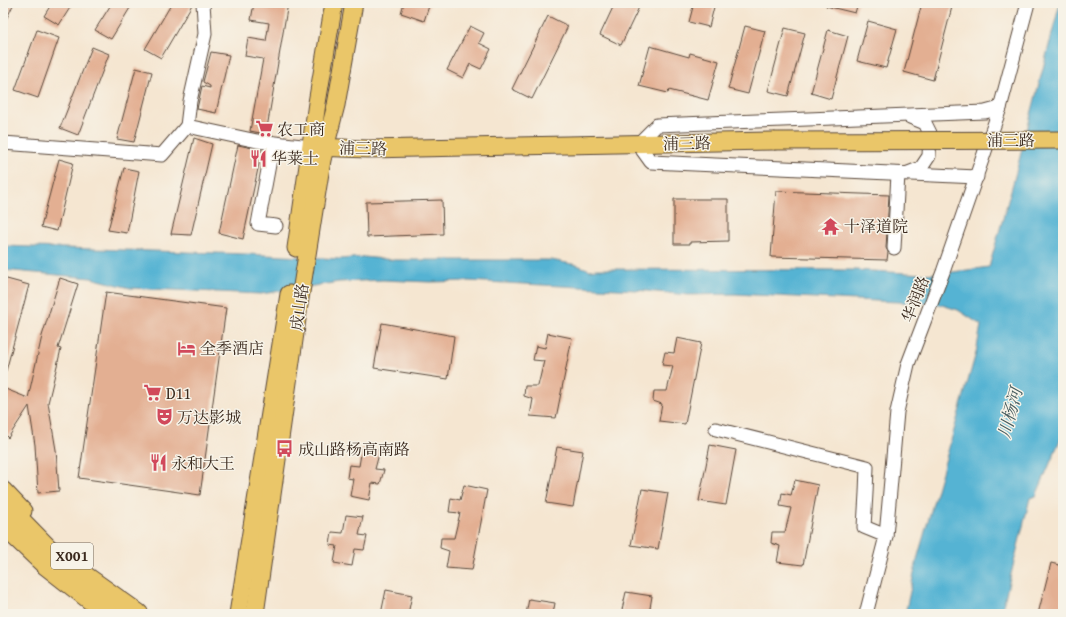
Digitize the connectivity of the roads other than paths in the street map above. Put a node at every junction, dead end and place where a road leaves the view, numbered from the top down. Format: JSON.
{"nodes":[{"id":1,"x":203,"y":3,"type":"edge"},
{"id":2,"x":334,"y":3,"type":"edge"},
{"id":3,"x":354,"y":3,"type":"edge"},
{"id":4,"x":1028,"y":3,"type":"edge"},
{"id":5,"x":1000,"y":108,"type":"junction"},
{"id":6,"x":907,"y":116,"type":"junction"},
{"id":7,"x":187,"y":126,"type":"junction"},
{"id":8,"x":1063,"y":140,"type":"edge"},
{"id":9,"x":3,"y":143,"type":"edge"},
{"id":10,"x":273,"y":143,"type":"junction"},
{"id":11,"x":638,"y":144,"type":"junction"},
{"id":12,"x":318,"y":147,"type":"junction"},
{"id":13,"x":902,"y":174,"type":"junction"},
{"id":14,"x":977,"y":177,"type":"junction"},
{"id":15,"x":276,"y":226,"type":"dead end"},
{"id":16,"x":894,"y":248,"type":"dead end"},
{"id":17,"x":293,"y":305,"type":"junction"},
{"id":18,"x":716,"y":428,"type":"dead end"},
{"id":19,"x":3,"y":490,"type":"edge"},
{"id":20,"x":3,"y":503,"type":"edge"},
{"id":21,"x":3,"y":524,"type":"edge"},
{"id":22,"x":3,"y":534,"type":"edge"},
{"id":23,"x":886,"y":536,"type":"junction"},
{"id":24,"x":96,"y":614,"type":"edge"},
{"id":25,"x":109,"y":614,"type":"edge"},
{"id":26,"x":138,"y":614,"type":"edge"},
{"id":27,"x":148,"y":614,"type":"edge"},
{"id":28,"x":238,"y":614,"type":"edge"},
{"id":29,"x":255,"y":614,"type":"edge"},
{"id":30,"x":866,"y":614,"type":"edge"}],
"edges":[{"from":1,"to":7,"type":"street"},
{"from":2,"to":12,"type":"main road","name":"成山路"},
{"from":3,"to":12,"type":"main road","name":"成山路"},
{"from":4,"to":5,"type":"street","name":"华润路"},
{"from":5,"to":6,"type":"street"},
{"from":5,"to":14,"type":"street","name":"华润路"},
{"from":6,"to":11,"type":"street"},
{"from":6,"to":13,"type":"street"},
{"from":7,"to":9,"type":"street"},
{"from":7,"to":10,"type":"street"},
{"from":8,"to":11,"type":"main road","name":"浦三路","bridge":true},
{"from":10,"to":12,"type":"street"},
{"from":10,"to":15,"type":"street"},
{"from":11,"to":12,"type":"main road","name":"浦三路"},
{"from":11,"to":13,"type":"street"},
{"from":12,"to":17,"type":"main road","name":"成山路"},
{"from":13,"to":14,"type":"street"},
{"from":13,"to":16,"type":"street"},
{"from":14,"to":23,"type":"street","name":"华润路"},
{"from":17,"to":28,"type":"main road","name":"成山路"},
{"from":17,"to":29,"type":"main road","name":"成山路"},
{"from":18,"to":23,"type":"street"},
{"from":19,"to":27,"type":"main road","number":"X001"},
{"from":20,"to":26,"type":"highway","number":"X001"},
{"from":21,"to":25,"type":"highway","number":"X001"},
{"from":22,"to":24,"type":"main road","number":"X001"},
{"from":23,"to":30,"type":"street","name":"华润路"}]}
